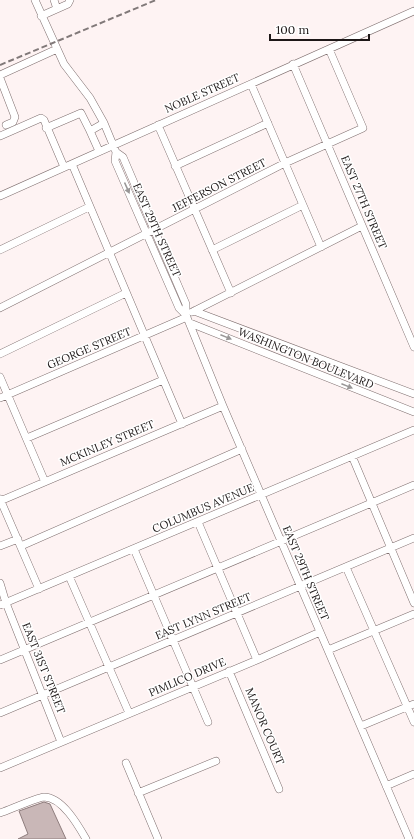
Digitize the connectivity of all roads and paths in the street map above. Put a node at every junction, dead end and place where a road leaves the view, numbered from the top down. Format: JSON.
{"nodes":[{"id":1,"x":35,"y":0,"type":"edge"},
{"id":2,"x":54,"y":0,"type":"edge"},
{"id":3,"x":70,"y":0,"type":"edge"},
{"id":4,"x":58,"y":9,"type":"junction"},
{"id":5,"x":414,"y":11,"type":"edge"},
{"id":6,"x":42,"y":16,"type":"junction"},
{"id":7,"x":57,"y":49,"type":"junction"},
{"id":8,"x":329,"y":49,"type":"junction"},
{"id":9,"x":293,"y":64,"type":"junction"},
{"id":10,"x":0,"y":77,"type":"edge"},
{"id":11,"x":251,"y":84,"type":"junction"},
{"id":12,"x":104,"y":123,"type":"junction"},
{"id":13,"x":268,"y":123,"type":"junction"},
{"id":14,"x":6,"y":125,"type":"dead end"},
{"id":15,"x":158,"y":125,"type":"junction"},
{"id":16,"x":46,"y":128,"type":"junction"},
{"id":17,"x":90,"y":131,"type":"junction"},
{"id":18,"x":0,"y":136,"type":"edge"},
{"id":19,"x":327,"y":144,"type":"junction"},
{"id":20,"x":115,"y":148,"type":"junction"},
{"id":21,"x":99,"y":152,"type":"junction"},
{"id":22,"x":285,"y":163,"type":"junction"},
{"id":23,"x":72,"y":164,"type":"junction"},
{"id":24,"x":175,"y":166,"type":"junction"},
{"id":25,"x":64,"y":167,"type":"junction"},
{"id":26,"x":0,"y":196,"type":"edge"},
{"id":27,"x":303,"y":205,"type":"junction"},
{"id":28,"x":89,"y":207,"type":"junction"},
{"id":29,"x":195,"y":210,"type":"junction"},
{"id":30,"x":362,"y":226,"type":"junction"},
{"id":31,"x":154,"y":230,"type":"junction"},
{"id":32,"x":147,"y":234,"type":"junction"},
{"id":33,"x":321,"y":247,"type":"junction"},
{"id":34,"x":0,"y":250,"type":"edge"},
{"id":35,"x":212,"y":250,"type":"junction"},
{"id":36,"x":108,"y":253,"type":"junction"},
{"id":37,"x":231,"y":292,"type":"junction"},
{"id":38,"x":126,"y":293,"type":"junction"},
{"id":39,"x":0,"y":308,"type":"edge"},
{"id":40,"x":194,"y":311,"type":"junction"},
{"id":41,"x":188,"y":318,"type":"junction"},
{"id":42,"x":145,"y":336,"type":"junction"},
{"id":43,"x":414,"y":347,"type":"edge"},
{"id":44,"x":0,"y":354,"type":"edge"},
{"id":45,"x":0,"y":377,"type":"edge"},
{"id":46,"x":164,"y":380,"type":"junction"},
{"id":47,"x":414,"y":394,"type":"edge"},
{"id":48,"x":8,"y":395,"type":"junction"},
{"id":49,"x":0,"y":398,"type":"edge"},
{"id":50,"x":223,"y":406,"type":"junction"},
{"id":51,"x":414,"y":412,"type":"edge"},
{"id":52,"x":182,"y":424,"type":"junction"},
{"id":53,"x":414,"y":430,"type":"edge"},
{"id":54,"x":26,"y":438,"type":"junction"},
{"id":55,"x":242,"y":450,"type":"junction"},
{"id":56,"x":352,"y":456,"type":"junction"},
{"id":57,"x":45,"y":482,"type":"junction"},
{"id":58,"x":414,"y":485,"type":"edge"},
{"id":59,"x":261,"y":495,"type":"junction"},
{"id":60,"x":0,"y":500,"type":"edge"},
{"id":61,"x":372,"y":503,"type":"junction"},
{"id":62,"x":198,"y":522,"type":"junction"},
{"id":63,"x":414,"y":538,"type":"edge"},
{"id":64,"x":19,"y":542,"type":"junction"},
{"id":65,"x":281,"y":542,"type":"junction"},
{"id":66,"x":0,"y":546,"type":"edge"},
{"id":67,"x":391,"y":548,"type":"junction"},
{"id":68,"x":134,"y":549,"type":"junction"},
{"id":69,"x":346,"y":567,"type":"junction"},
{"id":70,"x":218,"y":568,"type":"junction"},
{"id":71,"x":68,"y":576,"type":"junction"},
{"id":72,"x":0,"y":583,"type":"edge"},
{"id":73,"x":300,"y":587,"type":"junction"},
{"id":74,"x":39,"y":589,"type":"junction"},
{"id":75,"x":153,"y":595,"type":"junction"},
{"id":76,"x":3,"y":604,"type":"edge"},
{"id":77,"x":414,"y":604,"type":"edge"},
{"id":78,"x":237,"y":614,"type":"junction"},
{"id":79,"x":414,"y":614,"type":"edge"},
{"id":80,"x":89,"y":622,"type":"junction"},
{"id":81,"x":373,"y":631,"type":"junction"},
{"id":82,"x":320,"y":632,"type":"junction"},
{"id":83,"x":173,"y":641,"type":"junction"},
{"id":84,"x":25,"y":649,"type":"junction"},
{"id":85,"x":328,"y":650,"type":"junction"},
{"id":86,"x":0,"y":660,"type":"edge"},
{"id":87,"x":257,"y":660,"type":"junction"},
{"id":88,"x":108,"y":667,"type":"junction"},
{"id":89,"x":230,"y":672,"type":"junction"},
{"id":90,"x":193,"y":686,"type":"junction"},
{"id":91,"x":43,"y":695,"type":"junction"},
{"id":92,"x":411,"y":706,"type":"edge"},
{"id":93,"x":0,"y":713,"type":"edge"},
{"id":94,"x":129,"y":713,"type":"junction"},
{"id":95,"x":208,"y":722,"type":"dead end"},
{"id":96,"x":414,"y":722,"type":"edge"},
{"id":97,"x":361,"y":726,"type":"junction"},
{"id":98,"x":62,"y":742,"type":"junction"},
{"id":99,"x":216,"y":761,"type":"dead end"},
{"id":100,"x":126,"y":763,"type":"dead end"},
{"id":101,"x":0,"y":768,"type":"edge"},
{"id":102,"x":414,"y":774,"type":"edge"},
{"id":103,"x":386,"y":786,"type":"junction"},
{"id":104,"x":279,"y":789,"type":"dead end"},
{"id":105,"x":138,"y":793,"type":"junction"},
{"id":106,"x":0,"y":813,"type":"edge"},
{"id":107,"x":86,"y":839,"type":"edge"},
{"id":108,"x":158,"y":839,"type":"edge"},
{"id":109,"x":409,"y":839,"type":"edge"}],
"edges":[{"from":1,"to":6,"type":"street","name":"EAST 29TH STREET"},
{"from":2,"to":4,"type":"street"},
{"from":3,"to":4,"type":"street"},
{"from":4,"to":6,"type":"street"},
{"from":5,"to":8,"type":"street","name":"NOBLE STREET"},
{"from":6,"to":7,"type":"street","name":"EAST 29TH STREET"},
{"from":7,"to":10,"type":"street"},
{"from":7,"to":12,"type":"street","name":"EAST 29TH STREET"},
{"from":8,"to":9,"type":"street","name":"NOBLE STREET"},
{"from":8,"to":19,"type":"street","name":"JEFFERSON STREET"},
{"from":9,"to":11,"type":"street","name":"NOBLE STREET"},
{"from":9,"to":19,"type":"street","name":"EAST 27TH STREET"},
{"from":10,"to":14,"type":"street"},
{"from":11,"to":13,"type":"street"},
{"from":11,"to":15,"type":"street","name":"NOBLE STREET"},
{"from":12,"to":17,"type":"street"},
{"from":12,"to":20,"type":"street","name":"EAST 29TH STREET"},
{"from":13,"to":22,"type":"street"},
{"from":13,"to":24,"type":"street"},
{"from":15,"to":20,"type":"street","name":"NOBLE STREET"},
{"from":15,"to":24,"type":"street"},
{"from":16,"to":17,"type":"street"},
{"from":16,"to":18,"type":"street"},
{"from":16,"to":25,"type":"street"},
{"from":17,"to":21,"type":"street"},
{"from":19,"to":22,"type":"street","name":"JEFFERSON STREET"},
{"from":19,"to":30,"type":"street","name":"EAST 27TH STREET"},
{"from":20,"to":21,"type":"street","name":"NOBLE STREET"},
{"from":20,"to":31,"type":"street","name":"EAST 29TH STREET"},
{"from":20,"to":32,"type":"street","name":"EAST 29TH STREET","one_way":true},
{"from":21,"to":23,"type":"street","name":"NOBLE STREET"},
{"from":22,"to":27,"type":"street"},
{"from":22,"to":29,"type":"street","name":"JEFFERSON STREET"},
{"from":23,"to":25,"type":"street","name":"NOBLE STREET"},
{"from":23,"to":28,"type":"street"},
{"from":24,"to":29,"type":"street"},
{"from":25,"to":26,"type":"street","name":"NOBLE STREET"},
{"from":27,"to":33,"type":"street"},
{"from":27,"to":35,"type":"street"},
{"from":28,"to":34,"type":"street"},
{"from":28,"to":36,"type":"street"},
{"from":29,"to":31,"type":"street","name":"JEFFERSON STREET"},
{"from":29,"to":35,"type":"street"},
{"from":30,"to":33,"type":"street","name":"GEORGE STREET"},
{"from":30,"to":43,"type":"street","name":"EAST 27TH STREET"},
{"from":31,"to":32,"type":"street","name":"JEFFERSON STREET"},
{"from":31,"to":41,"type":"street","name":"EAST 29TH STREET"},
{"from":32,"to":36,"type":"street","name":"JEFFERSON STREET"},
{"from":32,"to":41,"type":"street","name":"EAST 29TH STREET"},
{"from":33,"to":37,"type":"street","name":"GEORGE STREET"},
{"from":35,"to":37,"type":"street"},
{"from":36,"to":38,"type":"street"},
{"from":36,"to":39,"type":"street","name":"JEFFERSON STREET"},
{"from":37,"to":40,"type":"street","name":"GEORGE STREET"},
{"from":38,"to":42,"type":"street"},
{"from":38,"to":44,"type":"street"},
{"from":40,"to":41,"type":"street","name":"GEORGE STREET"},
{"from":40,"to":47,"type":"street","name":"WASHINGTON BOULEVARD"},
{"from":41,"to":42,"type":"street","name":"GEORGE STREET"},
{"from":41,"to":50,"type":"street","name":"EAST 29TH STREET"},
{"from":41,"to":51,"type":"street","name":"WASHINGTON BOULEVARD","one_way":true},
{"from":42,"to":46,"type":"street"},
{"from":42,"to":48,"type":"street","name":"GEORGE STREET"},
{"from":45,"to":48,"type":"street"},
{"from":46,"to":52,"type":"street"},
{"from":46,"to":54,"type":"street"},
{"from":48,"to":49,"type":"street","name":"GEORGE STREET"},
{"from":48,"to":54,"type":"street"},
{"from":50,"to":52,"type":"street","name":"MCKINLEY STREET"},
{"from":50,"to":55,"type":"street","name":"EAST 29TH STREET"},
{"from":52,"to":57,"type":"street","name":"MCKINLEY STREET"},
{"from":53,"to":56,"type":"street","name":"COLUMBUS AVENUE"},
{"from":54,"to":57,"type":"street"},
{"from":55,"to":59,"type":"street","name":"EAST 29TH STREET"},
{"from":55,"to":64,"type":"street"},
{"from":56,"to":59,"type":"street","name":"COLUMBUS AVENUE"},
{"from":56,"to":61,"type":"street"},
{"from":57,"to":60,"type":"street","name":"MCKINLEY STREET"},
{"from":58,"to":61,"type":"street"},
{"from":59,"to":62,"type":"street","name":"COLUMBUS AVENUE"},
{"from":59,"to":65,"type":"street","name":"EAST 29TH STREET"},
{"from":60,"to":64,"type":"street"},
{"from":61,"to":65,"type":"street"},
{"from":61,"to":67,"type":"street"},
{"from":62,"to":68,"type":"street","name":"COLUMBUS AVENUE"},
{"from":62,"to":70,"type":"street"},
{"from":63,"to":67,"type":"street","name":"EAST LYNN STREET"},
{"from":64,"to":66,"type":"street"},
{"from":64,"to":74,"type":"street"},
{"from":65,"to":70,"type":"street"},
{"from":65,"to":73,"type":"street","name":"EAST 29TH STREET"},
{"from":67,"to":69,"type":"street","name":"EAST LYNN STREET"},
{"from":67,"to":77,"type":"street"},
{"from":68,"to":71,"type":"street","name":"COLUMBUS AVENUE"},
{"from":68,"to":75,"type":"street"},
{"from":69,"to":73,"type":"street","name":"EAST LYNN STREET"},
{"from":69,"to":81,"type":"street"},
{"from":70,"to":75,"type":"street"},
{"from":70,"to":78,"type":"street"},
{"from":71,"to":74,"type":"street","name":"COLUMBUS AVENUE"},
{"from":71,"to":80,"type":"street"},
{"from":72,"to":76,"type":"street","name":"EAST 31ST STREET"},
{"from":73,"to":78,"type":"street","name":"EAST LYNN STREET"},
{"from":73,"to":82,"type":"street","name":"EAST 29TH STREET"},
{"from":74,"to":76,"type":"street","name":"COLUMBUS AVENUE"},
{"from":75,"to":80,"type":"street"},
{"from":75,"to":83,"type":"street"},
{"from":76,"to":84,"type":"street","name":"EAST 31ST STREET"},
{"from":78,"to":83,"type":"street","name":"EAST LYNN STREET"},
{"from":78,"to":87,"type":"street"},
{"from":79,"to":81,"type":"street"},
{"from":80,"to":84,"type":"street"},
{"from":80,"to":88,"type":"street"},
{"from":81,"to":85,"type":"street"},
{"from":81,"to":92,"type":"street"},
{"from":82,"to":85,"type":"street","name":"EAST 29TH STREET"},
{"from":82,"to":87,"type":"street","name":"PIMLICO DRIVE"},
{"from":83,"to":88,"type":"street","name":"EAST LYNN STREET"},
{"from":83,"to":90,"type":"street"},
{"from":84,"to":86,"type":"street"},
{"from":84,"to":91,"type":"street","name":"EAST 31ST STREET"},
{"from":85,"to":97,"type":"street","name":"EAST 29TH STREET"},
{"from":87,"to":89,"type":"street","name":"PIMLICO DRIVE"},
{"from":88,"to":91,"type":"street","name":"EAST LYNN STREET"},
{"from":88,"to":94,"type":"street"},
{"from":89,"to":90,"type":"street","name":"PIMLICO DRIVE"},
{"from":89,"to":104,"type":"street","name":"MANOR COURT"},
{"from":90,"to":94,"type":"street","name":"PIMLICO DRIVE"},
{"from":90,"to":95,"type":"street"},
{"from":91,"to":93,"type":"street","name":"EAST LYNN STREET"},
{"from":91,"to":98,"type":"street","name":"EAST 31ST STREET"},
{"from":92,"to":96,"type":"street"},
{"from":92,"to":97,"type":"street"},
{"from":94,"to":98,"type":"street","name":"PIMLICO DRIVE"},
{"from":97,"to":103,"type":"street","name":"EAST 29TH STREET"},
{"from":98,"to":101,"type":"street","name":"PIMLICO DRIVE"},
{"from":99,"to":105,"type":"street"},
{"from":100,"to":105,"type":"street"},
{"from":102,"to":103,"type":"street"},
{"from":103,"to":109,"type":"street","name":"EAST 29TH STREET"},
{"from":105,"to":108,"type":"street"},
{"from":106,"to":107,"type":"street"}]}
